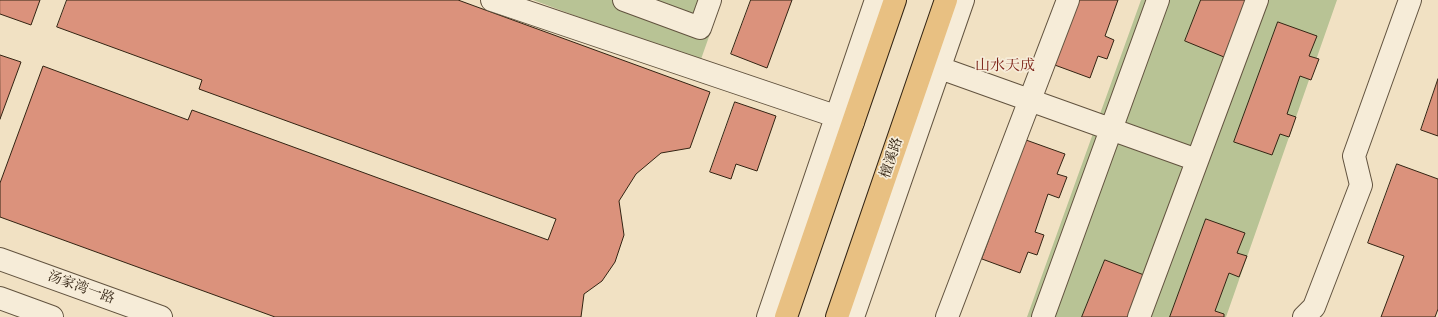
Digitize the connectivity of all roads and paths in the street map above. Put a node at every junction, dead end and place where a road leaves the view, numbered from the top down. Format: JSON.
{"nodes":[{"id":1,"x":492,"y":0,"type":"edge"},
{"id":2,"x":626,"y":0,"type":"edge"},
{"id":3,"x":710,"y":0,"type":"edge"},
{"id":4,"x":876,"y":0,"type":"edge"},
{"id":5,"x":895,"y":0,"type":"edge"},
{"id":6,"x":946,"y":0,"type":"edge"},
{"id":7,"x":963,"y":0,"type":"edge"},
{"id":8,"x":1068,"y":0,"type":"edge"},
{"id":9,"x":1158,"y":0,"type":"edge"},
{"id":10,"x":1257,"y":0,"type":"edge"},
{"id":11,"x":1410,"y":0,"type":"edge"},
{"id":12,"x":932,"y":66,"type":"junction"},
{"id":13,"x":1030,"y":101,"type":"junction"},
{"id":14,"x":844,"y":120,"type":"junction"},
{"id":15,"x":1112,"y":130,"type":"junction"},
{"id":16,"x":1197,"y":160,"type":"junction"},
{"id":17,"x":0,"y":259,"type":"edge"},
{"id":18,"x":0,"y":298,"type":"edge"},
{"id":19,"x":52,"y":317,"type":"edge"},
{"id":20,"x":161,"y":317,"type":"edge"},
{"id":21,"x":768,"y":317,"type":"edge"},
{"id":22,"x":786,"y":317,"type":"edge"},
{"id":23,"x":837,"y":317,"type":"edge"},
{"id":24,"x":853,"y":317,"type":"edge"},
{"id":25,"x":947,"y":317,"type":"edge"},
{"id":26,"x":1043,"y":317,"type":"edge"},
{"id":27,"x":1139,"y":317,"type":"edge"},
{"id":28,"x":1304,"y":317,"type":"edge"}],
"edges":[{"from":1,"to":14,"type":"street"},
{"from":2,"to":3,"type":"street"},
{"from":4,"to":14,"type":"street"},
{"from":5,"to":14,"type":"main road"},
{"from":6,"to":12,"type":"main road","name":"檀溪路"},
{"from":7,"to":12,"type":"street"},
{"from":8,"to":13,"type":"street"},
{"from":9,"to":15,"type":"street"},
{"from":10,"to":16,"type":"street"},
{"from":11,"to":28,"type":"street"},
{"from":12,"to":13,"type":"street"},
{"from":12,"to":23,"type":"main road","name":"檀溪路"},
{"from":12,"to":24,"type":"street"},
{"from":13,"to":15,"type":"street"},
{"from":13,"to":25,"type":"street"},
{"from":14,"to":21,"type":"street"},
{"from":14,"to":22,"type":"main road"},
{"from":15,"to":16,"type":"street"},
{"from":15,"to":26,"type":"street"},
{"from":16,"to":27,"type":"street"},
{"from":17,"to":20,"type":"street","name":"汤家湾一路"},
{"from":18,"to":19,"type":"street"}]}
